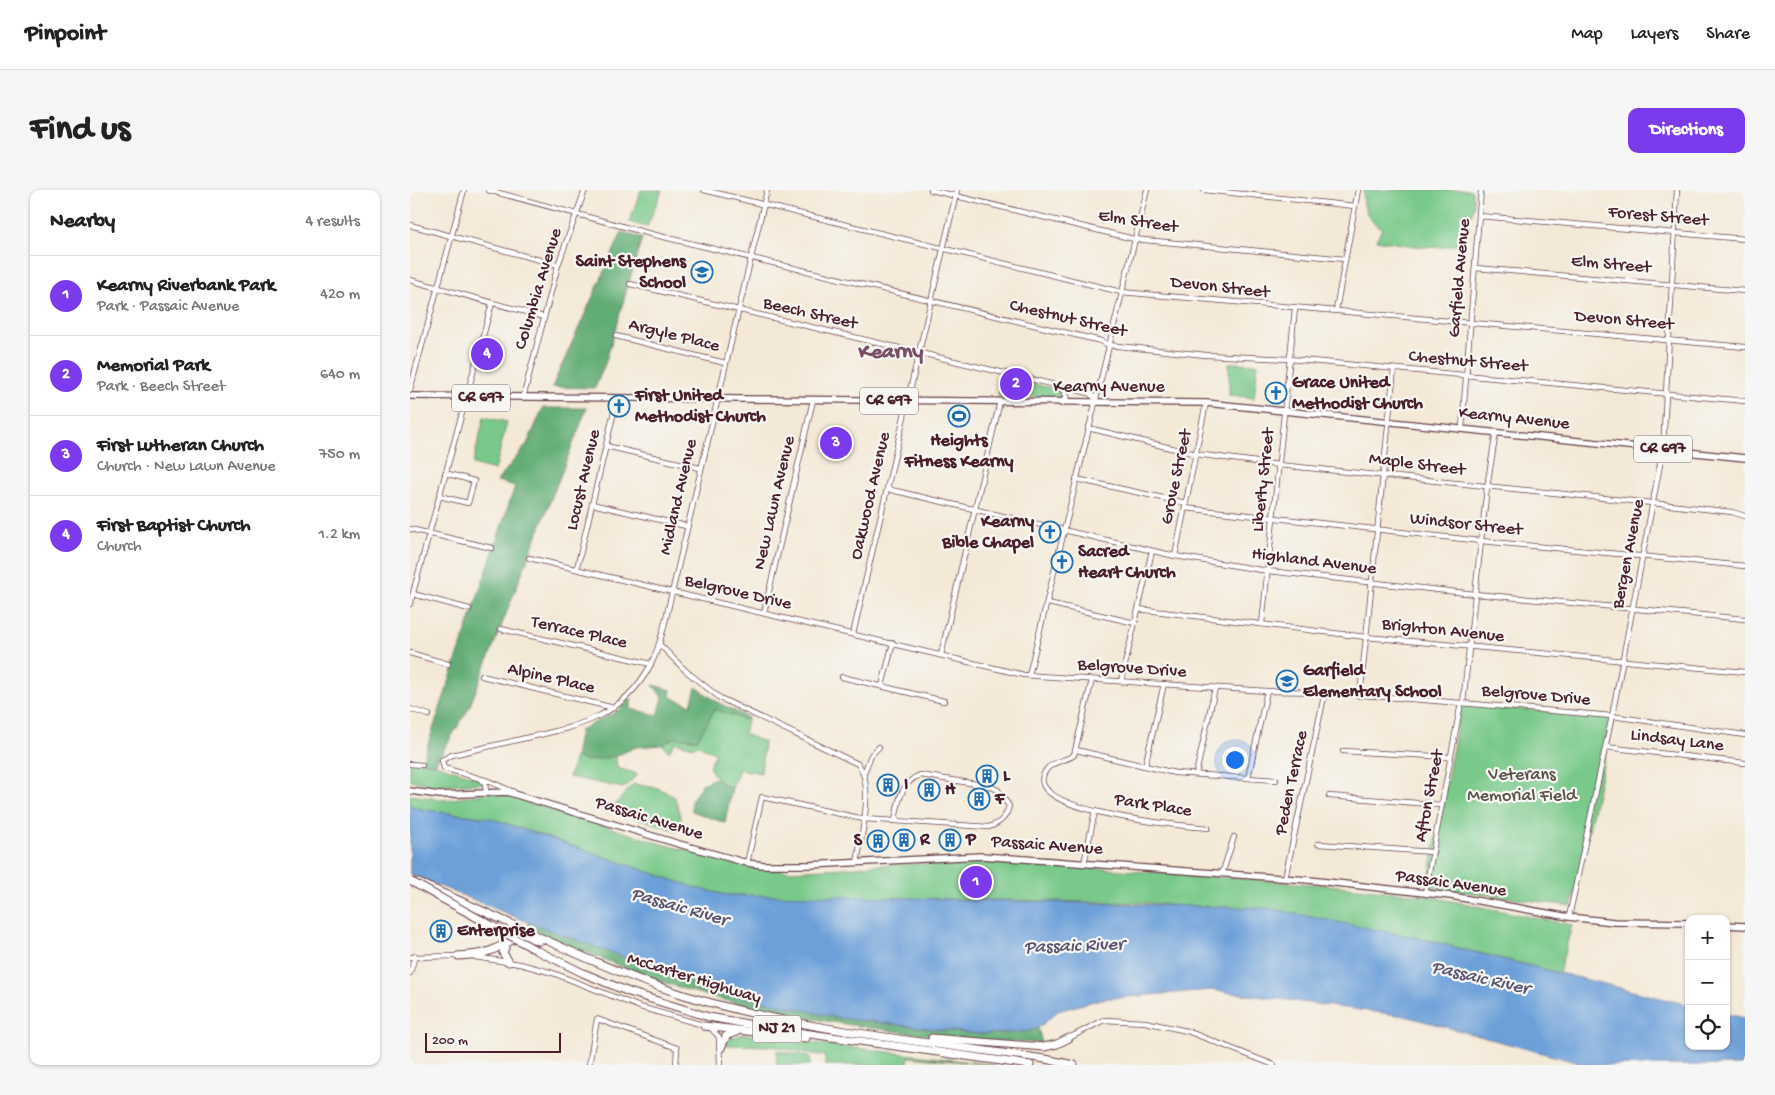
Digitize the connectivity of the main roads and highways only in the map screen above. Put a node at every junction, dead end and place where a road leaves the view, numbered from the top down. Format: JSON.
{"nodes":[{"id":1,"x":1060,"y":387,"type":"road end"},
{"id":2,"x":410,"y":396,"type":"edge"},
{"id":3,"x":1062,"y":403,"type":"junction"},
{"id":4,"x":1745,"y":458,"type":"edge"},
{"id":5,"x":410,"y":791,"type":"edge"},
{"id":6,"x":410,"y":880,"type":"edge"},
{"id":7,"x":1685,"y":923,"type":"edge"},
{"id":8,"x":1730,"y":925,"type":"edge"},
{"id":9,"x":1745,"y":926,"type":"edge"},
{"id":10,"x":511,"y":939,"type":"junction"},
{"id":11,"x":458,"y":956,"type":"road end"},
{"id":12,"x":589,"y":959,"type":"junction"},
{"id":13,"x":509,"y":962,"type":"road end"},
{"id":14,"x":704,"y":1026,"type":"road end"},
{"id":15,"x":742,"y":1031,"type":"junction"},
{"id":16,"x":866,"y":1033,"type":"junction"},
{"id":17,"x":1069,"y":1038,"type":"road end"},
{"id":18,"x":856,"y":1040,"type":"junction"},
{"id":19,"x":721,"y":1048,"type":"road end"},
{"id":20,"x":1030,"y":1065,"type":"edge"},
{"id":21,"x":1074,"y":1065,"type":"edge"}],
"edges":[{"from":1,"to":3,"type":"main road"},
{"from":2,"to":3,"type":"main road","name":"Kearny Avenue","number":"CR 697"},
{"from":3,"to":4,"type":"main road","name":"Kearny Avenue","number":"CR 697"},
{"from":5,"to":7,"type":"main road","name":"Passaic Avenue"},
{"from":6,"to":12,"type":"highway","name":"McCarter Highway","number":"NJ 21"},
{"from":6,"to":18,"type":"highway","number":"NJ 21","bridge":true},
{"from":8,"to":9,"type":"main road"},
{"from":10,"to":11,"type":"highway"},
{"from":10,"to":12,"type":"highway"},
{"from":10,"to":13,"type":"highway"},
{"from":12,"to":16,"type":"highway","name":"McCarter Highway","number":"NJ 21"},
{"from":14,"to":15,"type":"highway"},
{"from":15,"to":18,"type":"highway"},
{"from":15,"to":19,"type":"highway"},
{"from":16,"to":17,"type":"highway"},
{"from":16,"to":21,"type":"highway","name":"McCarter Highway","number":"NJ 21"},
{"from":18,"to":20,"type":"highway","number":"NJ 21"}]}
